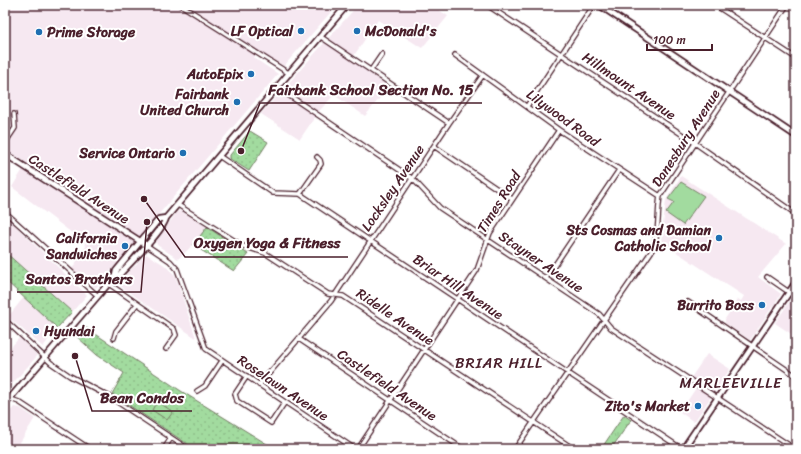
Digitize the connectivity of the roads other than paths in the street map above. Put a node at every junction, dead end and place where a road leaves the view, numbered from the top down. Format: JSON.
{"nodes":[{"id":1,"x":181,"y":5,"type":"edge"},
{"id":2,"x":347,"y":5,"type":"edge"},
{"id":3,"x":487,"y":5,"type":"edge"},
{"id":4,"x":594,"y":5,"type":"edge"},
{"id":5,"x":599,"y":5,"type":"edge"},
{"id":6,"x":715,"y":5,"type":"edge"},
{"id":7,"x":787,"y":5,"type":"edge"},
{"id":8,"x":321,"y":36,"type":"junction"},
{"id":9,"x":765,"y":38,"type":"junction"},
{"id":10,"x":382,"y":54,"type":"dead end"},
{"id":11,"x":561,"y":54,"type":"junction"},
{"id":12,"x":455,"y":55,"type":"dead end"},
{"id":13,"x":796,"y":58,"type":"edge"},
{"id":14,"x":371,"y":70,"type":"junction"},
{"id":15,"x":290,"y":74,"type":"junction"},
{"id":16,"x":483,"y":75,"type":"junction"},
{"id":17,"x":278,"y":88,"type":"junction"},
{"id":18,"x":730,"y":92,"type":"junction"},
{"id":19,"x":527,"y":106,"type":"junction"},
{"id":20,"x":14,"y":114,"type":"dead end"},
{"id":21,"x":449,"y":123,"type":"junction"},
{"id":22,"x":559,"y":130,"type":"junction"},
{"id":23,"x":796,"y":136,"type":"edge"},
{"id":24,"x":5,"y":143,"type":"edge"},
{"id":25,"x":695,"y":143,"type":"junction"},
{"id":26,"x":434,"y":146,"type":"junction"},
{"id":27,"x":5,"y":154,"type":"edge"},
{"id":28,"x":219,"y":156,"type":"junction"},
{"id":29,"x":317,"y":157,"type":"dead end"},
{"id":30,"x":619,"y":170,"type":"junction"},
{"id":31,"x":413,"y":179,"type":"junction"},
{"id":32,"x":300,"y":194,"type":"junction"},
{"id":33,"x":660,"y":196,"type":"junction"},
{"id":34,"x":512,"y":199,"type":"junction"},
{"id":35,"x":178,"y":205,"type":"junction"},
{"id":36,"x":5,"y":212,"type":"edge"},
{"id":37,"x":796,"y":214,"type":"edge"},
{"id":38,"x":166,"y":218,"type":"junction"},
{"id":39,"x":488,"y":239,"type":"junction"},
{"id":40,"x":139,"y":241,"type":"junction"},
{"id":41,"x":370,"y":242,"type":"junction"},
{"id":42,"x":146,"y":245,"type":"junction"},
{"id":43,"x":115,"y":276,"type":"junction"},
{"id":44,"x":767,"y":277,"type":"dead end"},
{"id":45,"x":546,"y":278,"type":"junction"},
{"id":46,"x":796,"y":282,"type":"edge"},
{"id":47,"x":109,"y":284,"type":"junction"},
{"id":48,"x":789,"y":293,"type":"junction"},
{"id":49,"x":335,"y":295,"type":"junction"},
{"id":50,"x":98,"y":296,"type":"junction"},
{"id":51,"x":796,"y":297,"type":"edge"},
{"id":52,"x":457,"y":300,"type":"junction"},
{"id":53,"x":688,"y":302,"type":"dead end"},
{"id":54,"x":137,"y":304,"type":"junction"},
{"id":55,"x":5,"y":320,"type":"edge"},
{"id":56,"x":604,"y":322,"type":"junction"},
{"id":57,"x":114,"y":338,"type":"dead end"},
{"id":58,"x":299,"y":339,"type":"junction"},
{"id":59,"x":202,"y":341,"type":"joint"},
{"id":60,"x":753,"y":346,"type":"junction"},
{"id":61,"x":166,"y":349,"type":"dead end"},
{"id":62,"x":424,"y":350,"type":"junction"},
{"id":63,"x":45,"y":357,"type":"junction"},
{"id":64,"x":222,"y":361,"type":"junction"},
{"id":65,"x":566,"y":372,"type":"junction"},
{"id":66,"x":248,"y":376,"type":"junction"},
{"id":67,"x":796,"y":376,"type":"edge"},
{"id":68,"x":259,"y":385,"type":"junction"},
{"id":69,"x":197,"y":391,"type":"dead end"},
{"id":70,"x":7,"y":398,"type":"edge"},
{"id":71,"x":718,"y":398,"type":"junction"},
{"id":72,"x":390,"y":400,"type":"junction"},
{"id":73,"x":285,"y":402,"type":"junction"},
{"id":74,"x":5,"y":404,"type":"edge"},
{"id":75,"x":533,"y":423,"type":"junction"},
{"id":76,"x":171,"y":438,"type":"junction"},
{"id":77,"x":90,"y":449,"type":"edge"},
{"id":78,"x":164,"y":449,"type":"edge"},
{"id":79,"x":188,"y":449,"type":"edge"},
{"id":80,"x":355,"y":449,"type":"edge"},
{"id":81,"x":358,"y":449,"type":"edge"},
{"id":82,"x":463,"y":449,"type":"edge"},
{"id":83,"x":515,"y":449,"type":"edge"},
{"id":84,"x":574,"y":449,"type":"edge"},
{"id":85,"x":683,"y":449,"type":"edge"},
{"id":86,"x":795,"y":449,"type":"edge"}],
"edges":[{"from":1,"to":15,"type":"street"},
{"from":2,"to":8,"type":"main road"},
{"from":3,"to":11,"type":"street","name":"Hillmount Avenue"},
{"from":4,"to":11,"type":"street"},
{"from":5,"to":18,"type":"main road"},
{"from":6,"to":9,"type":"street"},
{"from":7,"to":9,"type":"street","name":"Danesbury Avenue"},
{"from":8,"to":14,"type":"street"},
{"from":8,"to":15,"type":"main road"},
{"from":9,"to":13,"type":"street"},
{"from":9,"to":18,"type":"street","name":"Danesbury Avenue"},
{"from":10,"to":14,"type":"street"},
{"from":11,"to":19,"type":"street"},
{"from":11,"to":25,"type":"street","name":"Hillmount Avenue"},
{"from":12,"to":16,"type":"street","name":"Lilywood Road"},
{"from":14,"to":21,"type":"street"},
{"from":15,"to":17,"type":"main road"},
{"from":16,"to":19,"type":"street","name":"Lilywood Road"},
{"from":16,"to":21,"type":"street","name":"Locksley Avenue"},
{"from":17,"to":28,"type":"main road"},
{"from":17,"to":31,"type":"street","name":"Stayner Avenue"},
{"from":18,"to":23,"type":"main road"},
{"from":18,"to":25,"type":"street","name":"Danesbury Avenue"},
{"from":19,"to":22,"type":"street","name":"Lilywood Road"},
{"from":20,"to":24,"type":"street"},
{"from":21,"to":26,"type":"street","name":"Locksley Avenue"},
{"from":22,"to":30,"type":"street","name":"Lilywood Road"},
{"from":22,"to":34,"type":"street","name":"Times Road"},
{"from":25,"to":33,"type":"street","name":"Danesbury Avenue"},
{"from":25,"to":37,"type":"street","name":"Hillmount Avenue"},
{"from":26,"to":31,"type":"street","name":"Locksley Avenue"},
{"from":26,"to":34,"type":"street"},
{"from":27,"to":40,"type":"main road","name":"Castlefield Avenue"},
{"from":28,"to":32,"type":"street"},
{"from":28,"to":35,"type":"main road"},
{"from":29,"to":32,"type":"street"},
{"from":30,"to":33,"type":"street","name":"Lilywood Road"},
{"from":30,"to":45,"type":"street"},
{"from":31,"to":39,"type":"street","name":"Stayner Avenue"},
{"from":31,"to":41,"type":"street","name":"Locksley Avenue"},
{"from":32,"to":41,"type":"street","name":"Briar Hill Avenue"},
{"from":33,"to":56,"type":"street","name":"Danesbury Avenue"},
{"from":34,"to":39,"type":"street","name":"Times Road"},
{"from":35,"to":38,"type":"main road"},
{"from":35,"to":49,"type":"street","name":"Ridelle Avenue"},
{"from":36,"to":50,"type":"street"},
{"from":38,"to":40,"type":"main road"},
{"from":38,"to":42,"type":"main road"},
{"from":39,"to":45,"type":"street","name":"Stayner Avenue"},
{"from":39,"to":52,"type":"street","name":"Times Road"},
{"from":40,"to":42,"type":"main road","name":"Castlefield Avenue"},
{"from":40,"to":43,"type":"main road"},
{"from":41,"to":49,"type":"street","name":"Locksley Avenue"},
{"from":41,"to":52,"type":"street","name":"Briar Hill Avenue"},
{"from":42,"to":43,"type":"main road"},
{"from":42,"to":59,"type":"street","name":"Castlefield Avenue"},
{"from":43,"to":47,"type":"main road"},
{"from":44,"to":48,"type":"street"},
{"from":45,"to":56,"type":"street","name":"Stayner Avenue"},
{"from":46,"to":48,"type":"main road"},
{"from":47,"to":50,"type":"main road"},
{"from":47,"to":54,"type":"street"},
{"from":48,"to":51,"type":"street"},
{"from":48,"to":60,"type":"main road"},
{"from":49,"to":58,"type":"street","name":"Locksley Avenue"},
{"from":49,"to":62,"type":"street","name":"Ridelle Avenue"},
{"from":50,"to":63,"type":"main road"},
{"from":52,"to":62,"type":"street","name":"Times Road"},
{"from":52,"to":65,"type":"street","name":"Briar Hill Avenue"},
{"from":53,"to":60,"type":"street"},
{"from":54,"to":57,"type":"street"},
{"from":54,"to":61,"type":"street"},
{"from":55,"to":63,"type":"street"},
{"from":56,"to":65,"type":"street","name":"Danesbury Avenue"},
{"from":56,"to":71,"type":"street","name":"Stayner Avenue"},
{"from":58,"to":68,"type":"street","name":"Locksley Avenue"},
{"from":58,"to":72,"type":"street","name":"Castlefield Avenue"},
{"from":59,"to":64,"type":"street","name":"Roselawn Avenue"},
{"from":60,"to":67,"type":"street"},
{"from":60,"to":71,"type":"main road"},
{"from":62,"to":72,"type":"street","name":"Times Road"},
{"from":62,"to":75,"type":"street","name":"Ridelle Avenue"},
{"from":63,"to":70,"type":"main road"},
{"from":63,"to":76,"type":"street"},
{"from":64,"to":66,"type":"street","name":"Roselawn Avenue"},
{"from":64,"to":69,"type":"street"},
{"from":65,"to":75,"type":"street","name":"Danesbury Avenue"},
{"from":65,"to":85,"type":"street","name":"Briar Hill Avenue"},
{"from":66,"to":68,"type":"street","name":"Roselawn Avenue"},
{"from":66,"to":73,"type":"street"},
{"from":68,"to":73,"type":"street","name":"Roselawn Avenue"},
{"from":70,"to":74,"type":"main road"},
{"from":70,"to":77,"type":"street"},
{"from":71,"to":85,"type":"main road"},
{"from":71,"to":86,"type":"street","name":"Stayner Avenue"},
{"from":72,"to":81,"type":"street","name":"Times Road"},
{"from":72,"to":82,"type":"street","name":"Castlefield Avenue"},
{"from":73,"to":80,"type":"street","name":"Roselawn Avenue"},
{"from":75,"to":83,"type":"street","name":"Danesbury Avenue"},
{"from":75,"to":84,"type":"street","name":"Ridelle Avenue"},
{"from":76,"to":78,"type":"street"},
{"from":76,"to":79,"type":"street"}]}
